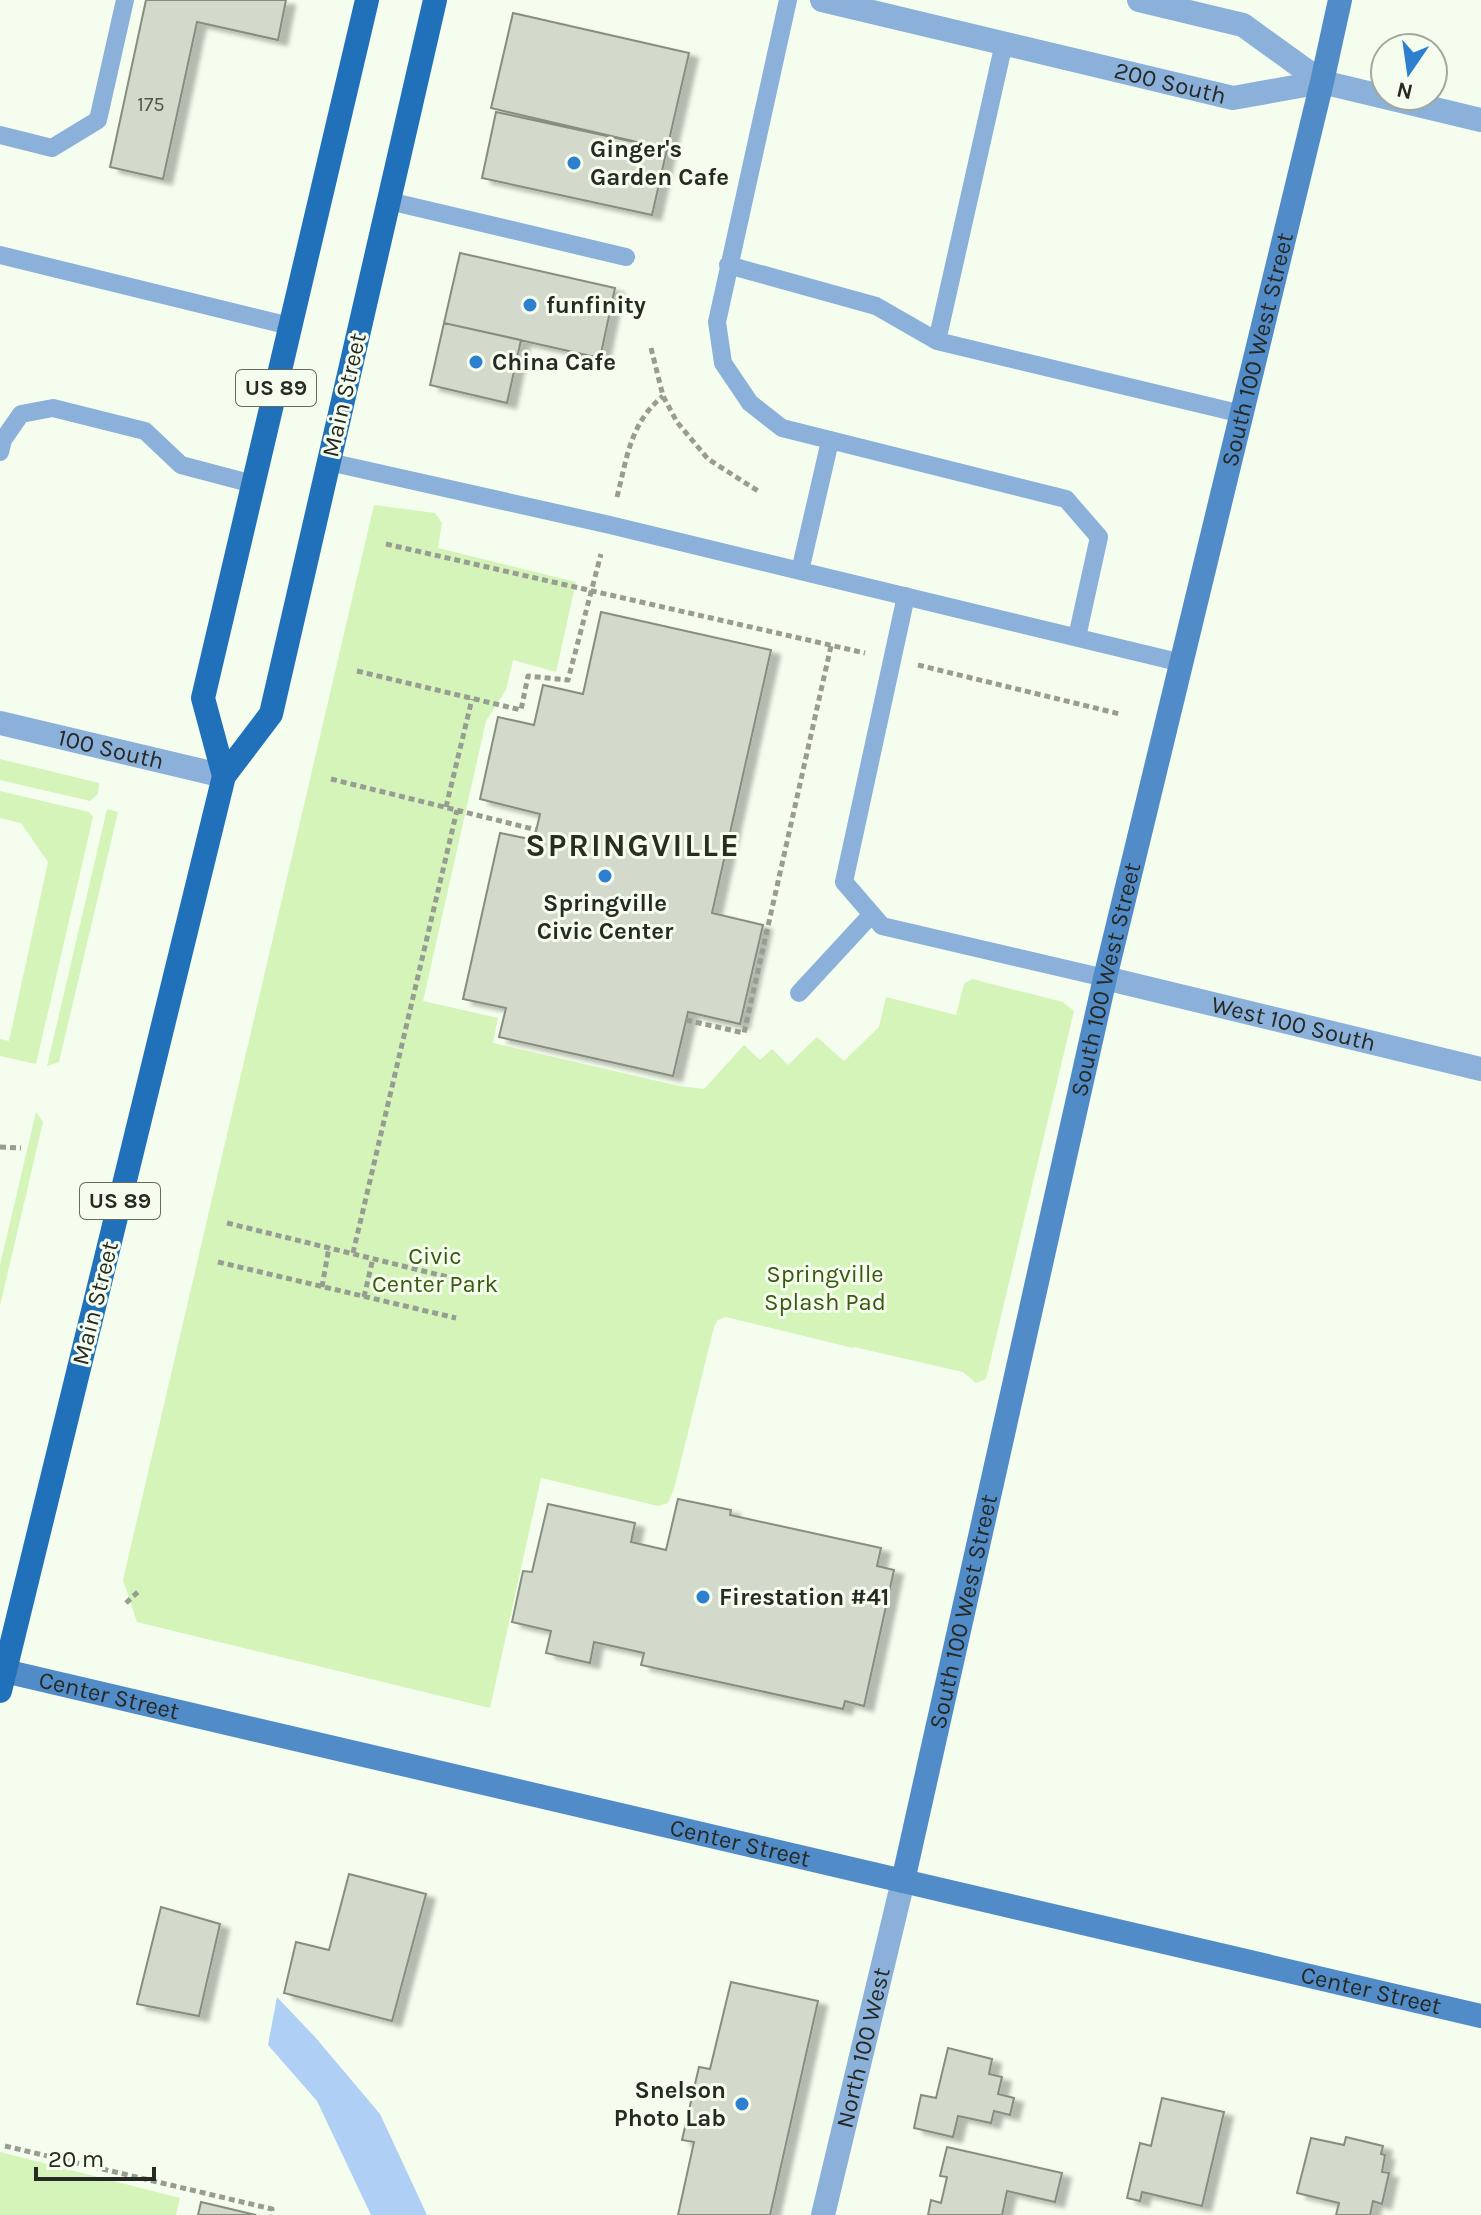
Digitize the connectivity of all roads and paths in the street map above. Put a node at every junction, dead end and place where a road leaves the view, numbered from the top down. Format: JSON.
{"nodes":[{"id":1,"x":125,"y":0,"type":"edge"},
{"id":2,"x":367,"y":0,"type":"edge"},
{"id":3,"x":435,"y":0,"type":"edge"},
{"id":4,"x":788,"y":0,"type":"edge"},
{"id":5,"x":822,"y":0,"type":"edge"},
{"id":6,"x":1139,"y":0,"type":"edge"},
{"id":7,"x":1340,"y":0,"type":"edge"},
{"id":8,"x":1004,"y":43,"type":"junction"},
{"id":9,"x":1322,"y":82,"type":"junction"},
{"id":10,"x":1481,"y":120,"type":"edge"},
{"id":11,"x":0,"y":135,"type":"edge"},
{"id":12,"x":389,"y":201,"type":"junction"},
{"id":13,"x":0,"y":255,"type":"edge"},
{"id":14,"x":626,"y":257,"type":"dead end"},
{"id":15,"x":728,"y":265,"type":"junction"},
{"id":16,"x":290,"y":326,"type":"junction"},
{"id":17,"x":937,"y":341,"type":"junction"},
{"id":18,"x":651,"y":348,"type":"dead end"},
{"id":19,"x":663,"y":396,"type":"junction"},
{"id":20,"x":1242,"y":414,"type":"junction"},
{"id":21,"x":830,"y":441,"type":"junction"},
{"id":22,"x":0,"y":452,"type":"edge"},
{"id":23,"x":329,"y":462,"type":"junction"},
{"id":24,"x":253,"y":484,"type":"junction"},
{"id":25,"x":758,"y":491,"type":"dead end"},
{"id":26,"x":615,"y":506,"type":"dead end"},
{"id":27,"x":386,"y":544,"type":"dead end"},
{"id":28,"x":601,"y":554,"type":"dead end"},
{"id":29,"x":800,"y":571,"type":"junction"},
{"id":30,"x":591,"y":591,"type":"junction"},
{"id":31,"x":906,"y":596,"type":"junction"},
{"id":32,"x":1077,"y":637,"type":"junction"},
{"id":33,"x":831,"y":646,"type":"junction"},
{"id":34,"x":892,"y":659,"type":"junction"},
{"id":35,"x":1182,"y":663,"type":"junction"},
{"id":36,"x":357,"y":671,"type":"dead end"},
{"id":37,"x":472,"y":699,"type":"junction"},
{"id":38,"x":1120,"y":714,"type":"dead end"},
{"id":39,"x":0,"y":723,"type":"edge"},
{"id":40,"x":224,"y":776,"type":"junction"},
{"id":41,"x":331,"y":779,"type":"dead end"},
{"id":42,"x":446,"y":807,"type":"junction"},
{"id":43,"x":457,"y":810,"type":"junction"},
{"id":44,"x":537,"y":830,"type":"dead end"},
{"id":45,"x":872,"y":914,"type":"junction"},
{"id":46,"x":1105,"y":978,"type":"junction"},
{"id":47,"x":799,"y":993,"type":"dead end"},
{"id":48,"x":686,"y":1020,"type":"dead end"},
{"id":49,"x":1481,"y":1069,"type":"edge"},
{"id":50,"x":0,"y":1147,"type":"edge"},
{"id":51,"x":21,"y":1148,"type":"dead end"},
{"id":52,"x":227,"y":1223,"type":"dead end"},
{"id":53,"x":329,"y":1247,"type":"junction"},
{"id":54,"x":353,"y":1253,"type":"junction"},
{"id":55,"x":373,"y":1258,"type":"junction"},
{"id":56,"x":218,"y":1262,"type":"dead end"},
{"id":57,"x":464,"y":1281,"type":"dead end"},
{"id":58,"x":322,"y":1287,"type":"junction"},
{"id":59,"x":364,"y":1297,"type":"junction"},
{"id":60,"x":456,"y":1318,"type":"dead end"},
{"id":61,"x":140,"y":1590,"type":"dead end"},
{"id":62,"x":126,"y":1603,"type":"dead end"},
{"id":63,"x":2,"y":1677,"type":"edge"},
{"id":64,"x":903,"y":1881,"type":"junction"},
{"id":65,"x":1481,"y":2016,"type":"edge"},
{"id":66,"x":5,"y":2146,"type":"dead end"},
{"id":67,"x":271,"y":2215,"type":"edge"},
{"id":68,"x":823,"y":2215,"type":"edge"}],
"edges":[{"from":1,"to":11,"type":"lane"},
{"from":2,"to":16,"type":"main road","name":"Main Street","number":"US 89"},
{"from":3,"to":12,"type":"main road","name":"Main Street","number":"US 89"},
{"from":4,"to":15,"type":"lane"},
{"from":5,"to":8,"type":"street","name":"200 South"},
{"from":6,"to":9,"type":"street"},
{"from":7,"to":9,"type":"street","name":"South 100 West Street"},
{"from":8,"to":9,"type":"street","name":"200 South"},
{"from":8,"to":17,"type":"lane"},
{"from":9,"to":10,"type":"street"},
{"from":9,"to":20,"type":"street","name":"South 100 West Street"},
{"from":12,"to":14,"type":"lane"},
{"from":12,"to":23,"type":"main road","name":"Main Street","number":"US 89"},
{"from":13,"to":16,"type":"lane"},
{"from":15,"to":17,"type":"lane"},
{"from":15,"to":21,"type":"lane"},
{"from":16,"to":24,"type":"main road","name":"Main Street","number":"US 89"},
{"from":17,"to":20,"type":"lane"},
{"from":18,"to":19,"type":"path"},
{"from":19,"to":25,"type":"path"},
{"from":19,"to":26,"type":"path"},
{"from":20,"to":35,"type":"street","name":"South 100 West Street"},
{"from":21,"to":29,"type":"lane"},
{"from":21,"to":32,"type":"lane"},
{"from":22,"to":24,"type":"lane"},
{"from":23,"to":29,"type":"lane"},
{"from":23,"to":40,"type":"main road","name":"Main Street","number":"US 89"},
{"from":24,"to":40,"type":"main road","name":"Main Street","number":"US 89"},
{"from":27,"to":30,"type":"path"},
{"from":28,"to":30,"type":"path"},
{"from":29,"to":31,"type":"lane"},
{"from":30,"to":33,"type":"path"},
{"from":30,"to":37,"type":"path"},
{"from":31,"to":32,"type":"lane"},
{"from":31,"to":34,"type":"lane"},
{"from":32,"to":35,"type":"lane"},
{"from":33,"to":34,"type":"path"},
{"from":33,"to":48,"type":"path"},
{"from":34,"to":38,"type":"path"},
{"from":34,"to":45,"type":"lane"},
{"from":35,"to":46,"type":"street","name":"South 100 West Street"},
{"from":36,"to":37,"type":"path"},
{"from":37,"to":42,"type":"path"},
{"from":39,"to":40,"type":"street","name":"100 South"},
{"from":40,"to":63,"type":"main road","name":"Main Street","number":"US 89"},
{"from":41,"to":42,"type":"path"},
{"from":42,"to":43,"type":"path"},
{"from":43,"to":44,"type":"path"},
{"from":43,"to":54,"type":"path"},
{"from":45,"to":46,"type":"lane"},
{"from":45,"to":47,"type":"lane"},
{"from":46,"to":49,"type":"street","name":"West 100 South"},
{"from":46,"to":64,"type":"street","name":"South 100 West Street"},
{"from":50,"to":51,"type":"path"},
{"from":52,"to":53,"type":"path"},
{"from":53,"to":54,"type":"path"},
{"from":53,"to":58,"type":"path"},
{"from":54,"to":55,"type":"path"},
{"from":55,"to":57,"type":"path"},
{"from":55,"to":59,"type":"path"},
{"from":56,"to":58,"type":"path"},
{"from":58,"to":59,"type":"path"},
{"from":59,"to":60,"type":"path"},
{"from":61,"to":62,"type":"path"},
{"from":63,"to":64,"type":"street","name":"Center Street"},
{"from":64,"to":65,"type":"street","name":"Center Street"},
{"from":64,"to":68,"type":"street","name":"North 100 West"},
{"from":66,"to":67,"type":"path"}]}
